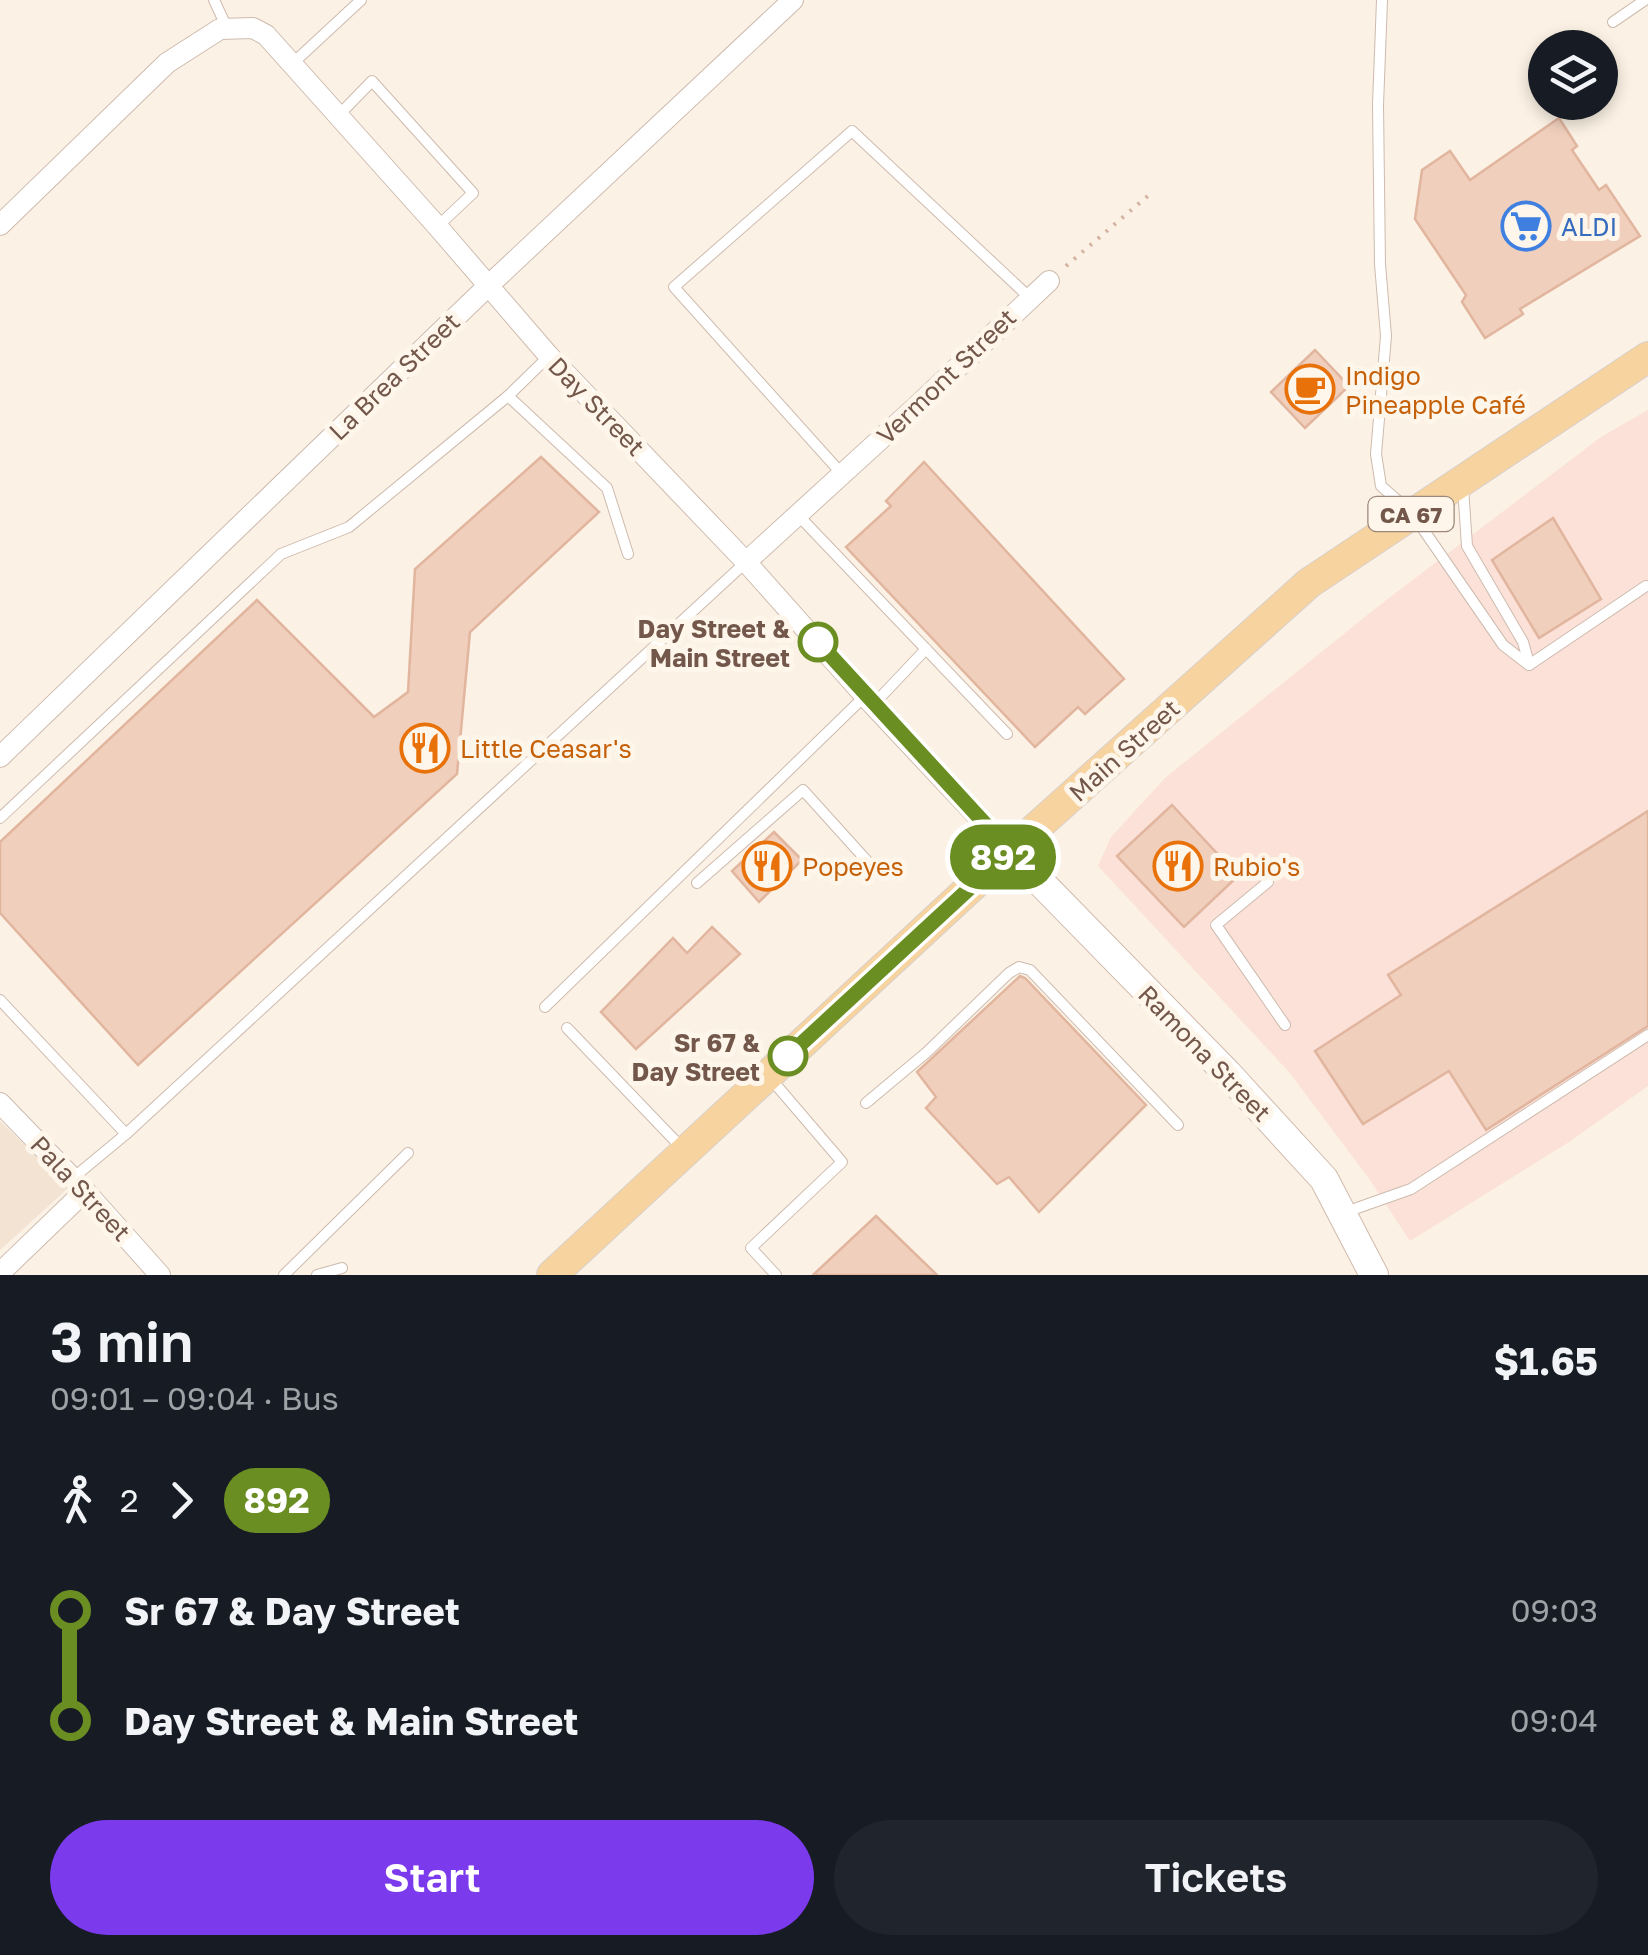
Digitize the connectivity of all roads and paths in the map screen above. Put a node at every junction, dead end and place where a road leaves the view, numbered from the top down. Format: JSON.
{"nodes":[{"id":1,"x":214,"y":0,"type":"edge"},
{"id":2,"x":361,"y":0,"type":"edge"},
{"id":3,"x":793,"y":0,"type":"edge"},
{"id":4,"x":1382,"y":0,"type":"edge"},
{"id":5,"x":1645,"y":0,"type":"edge"},
{"id":6,"x":1613,"y":22,"type":"dead end"},
{"id":7,"x":228,"y":28,"type":"junction"},
{"id":8,"x":292,"y":64,"type":"junction"},
{"id":9,"x":337,"y":116,"type":"junction"},
{"id":10,"x":1150,"y":194,"type":"dead end"},
{"id":11,"x":0,"y":225,"type":"edge"},
{"id":12,"x":438,"y":226,"type":"junction"},
{"id":13,"x":1048,"y":280,"type":"joint"},
{"id":14,"x":488,"y":286,"type":"junction"},
{"id":15,"x":1029,"y":298,"type":"junction"},
{"id":16,"x":549,"y":356,"type":"junction"},
{"id":17,"x":1648,"y":357,"type":"edge"},
{"id":18,"x":508,"y":396,"type":"junction"},
{"id":19,"x":842,"y":475,"type":"junction"},
{"id":20,"x":1462,"y":480,"type":"junction"},
{"id":21,"x":1412,"y":513,"type":"junction"},
{"id":22,"x":798,"y":515,"type":"junction"},
{"id":23,"x":628,"y":554,"type":"dead end"},
{"id":24,"x":746,"y":562,"type":"junction"},
{"id":25,"x":1646,"y":586,"type":"edge"},
{"id":26,"x":926,"y":649,"type":"junction"},
{"id":27,"x":1529,"y":665,"type":"junction"},
{"id":28,"x":869,"y":701,"type":"junction"},
{"id":29,"x":1007,"y":734,"type":"dead end"},
{"id":30,"x":0,"y":757,"type":"edge"},
{"id":31,"x":0,"y":818,"type":"edge"},
{"id":32,"x":1010,"y":851,"type":"junction"},
{"id":33,"x":868,"y":862,"type":"dead end"},
{"id":34,"x":1268,"y":882,"type":"dead end"},
{"id":35,"x":697,"y":883,"type":"dead end"},
{"id":36,"x":0,"y":1000,"type":"edge"},
{"id":37,"x":545,"y":1007,"type":"dead end"},
{"id":38,"x":1285,"y":1025,"type":"dead end"},
{"id":39,"x":567,"y":1028,"type":"dead end"},
{"id":40,"x":1648,"y":1036,"type":"edge"},
{"id":41,"x":768,"y":1075,"type":"junction"},
{"id":42,"x":0,"y":1103,"type":"edge"},
{"id":43,"x":866,"y":1103,"type":"dead end"},
{"id":44,"x":1178,"y":1125,"type":"dead end"},
{"id":45,"x":126,"y":1134,"type":"junction"},
{"id":46,"x":686,"y":1152,"type":"junction"},
{"id":47,"x":408,"y":1154,"type":"dead end"},
{"id":48,"x":79,"y":1184,"type":"junction"},
{"id":49,"x":1342,"y":1213,"type":"junction"},
{"id":50,"x":342,"y":1268,"type":"dead end"},
{"id":51,"x":0,"y":1273,"type":"edge"},
{"id":52,"x":160,"y":1275,"type":"edge"},
{"id":53,"x":284,"y":1275,"type":"edge"},
{"id":54,"x":317,"y":1275,"type":"edge"},
{"id":55,"x":552,"y":1275,"type":"edge"},
{"id":56,"x":776,"y":1275,"type":"edge"},
{"id":57,"x":1374,"y":1275,"type":"edge"}],
"edges":[{"from":1,"to":7,"type":"lane"},
{"from":2,"to":8,"type":"lane"},
{"from":3,"to":14,"type":"street","name":"La Brea Street"},
{"from":4,"to":21,"type":"lane"},
{"from":5,"to":6,"type":"lane"},
{"from":7,"to":8,"type":"street","name":"Day Street"},
{"from":7,"to":11,"type":"street"},
{"from":8,"to":9,"type":"street","name":"Day Street"},
{"from":9,"to":12,"type":"street","name":"Day Street"},
{"from":9,"to":12,"type":"lane"},
{"from":10,"to":13,"type":"path"},
{"from":12,"to":14,"type":"street","name":"Day Street"},
{"from":13,"to":15,"type":"street","name":"Vermont Street"},
{"from":14,"to":16,"type":"street","name":"Day Street"},
{"from":14,"to":30,"type":"street","name":"La Brea Street"},
{"from":15,"to":19,"type":"street","name":"Vermont Street"},
{"from":15,"to":19,"type":"lane"},
{"from":16,"to":18,"type":"lane"},
{"from":16,"to":24,"type":"street","name":"Day Street"},
{"from":17,"to":20,"type":"main road","name":"Main Street","number":"CA 67"},
{"from":18,"to":23,"type":"lane"},
{"from":18,"to":31,"type":"lane"},
{"from":19,"to":22,"type":"street","name":"Vermont Street"},
{"from":20,"to":21,"type":"main road","name":"Main Street","number":"CA 67"},
{"from":20,"to":27,"type":"lane"},
{"from":21,"to":27,"type":"lane"},
{"from":21,"to":32,"type":"main road","name":"Main Street","number":"CA 67"},
{"from":22,"to":24,"type":"street","name":"Vermont Street"},
{"from":22,"to":26,"type":"lane"},
{"from":24,"to":28,"type":"street","name":"Day Street"},
{"from":24,"to":45,"type":"lane"},
{"from":25,"to":27,"type":"lane"},
{"from":26,"to":28,"type":"lane"},
{"from":26,"to":29,"type":"lane"},
{"from":28,"to":32,"type":"street","name":"Day Street"},
{"from":28,"to":37,"type":"lane"},
{"from":32,"to":41,"type":"main road","name":"Main Street","number":"CA 67"},
{"from":32,"to":49,"type":"main road","name":"Ramona Street"},
{"from":33,"to":35,"type":"lane"},
{"from":34,"to":38,"type":"lane"},
{"from":36,"to":45,"type":"lane"},
{"from":39,"to":46,"type":"lane"},
{"from":40,"to":49,"type":"lane"},
{"from":41,"to":46,"type":"main road","name":"Main Street","number":"CA 67"},
{"from":41,"to":56,"type":"lane"},
{"from":42,"to":48,"type":"street","name":"Pala Street"},
{"from":43,"to":44,"type":"lane"},
{"from":45,"to":48,"type":"lane"},
{"from":46,"to":55,"type":"main road","name":"Main Street","number":"CA 67"},
{"from":47,"to":53,"type":"lane"},
{"from":48,"to":51,"type":"street"},
{"from":48,"to":52,"type":"street","name":"Pala Street"},
{"from":49,"to":57,"type":"main road","name":"Ramona Street"},
{"from":50,"to":54,"type":"lane"}]}
